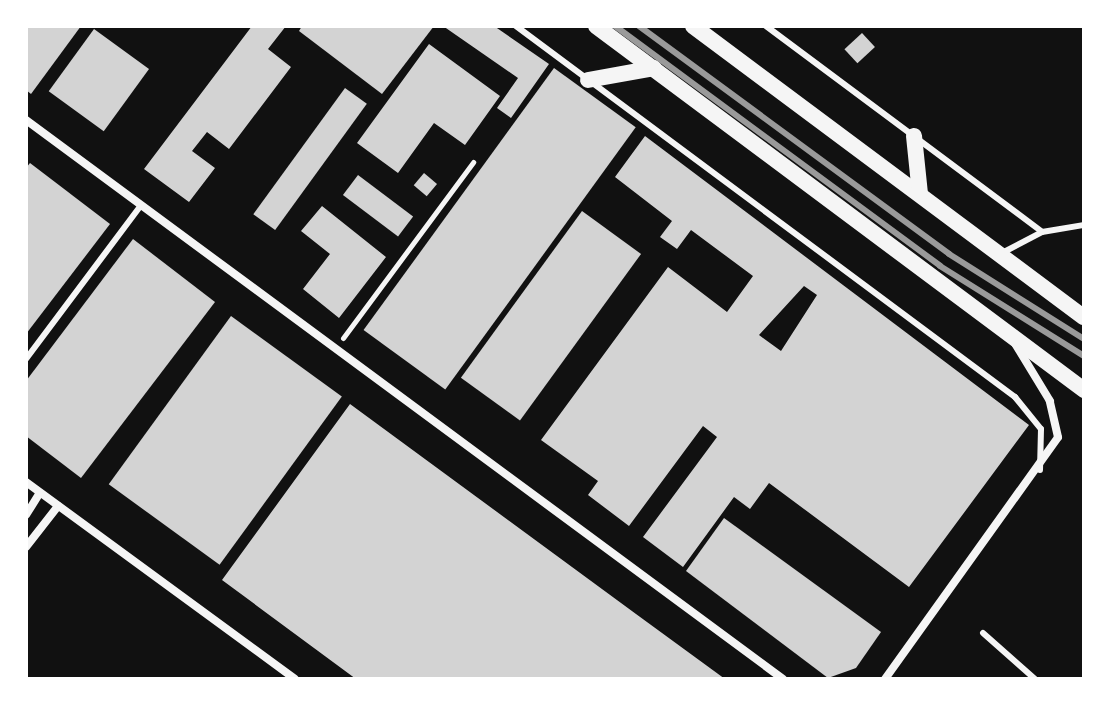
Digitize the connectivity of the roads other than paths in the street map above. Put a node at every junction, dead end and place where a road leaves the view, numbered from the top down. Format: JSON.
{"nodes":[{"id":1,"x":516,"y":26,"type":"edge"},
{"id":2,"x":596,"y":26,"type":"edge"},
{"id":3,"x":693,"y":26,"type":"edge"},
{"id":4,"x":766,"y":26,"type":"edge"},
{"id":5,"x":654,"y":68,"type":"junction"},
{"id":6,"x":588,"y":80,"type":"junction"},
{"id":7,"x":29,"y":122,"type":"edge"},
{"id":8,"x":26,"y":133,"type":"edge"},
{"id":9,"x":914,"y":136,"type":"junction"},
{"id":10,"x":920,"y":194,"type":"junction"},
{"id":11,"x":141,"y":205,"type":"junction"},
{"id":12,"x":1084,"y":225,"type":"edge"},
{"id":13,"x":1042,"y":232,"type":"junction"},
{"id":14,"x":999,"y":254,"type":"junction"},
{"id":15,"x":1084,"y":317,"type":"edge"},
{"id":16,"x":1009,"y":334,"type":"junction"},
{"id":17,"x":26,"y":359,"type":"edge"},
{"id":18,"x":1059,"y":371,"type":"junction"},
{"id":19,"x":1084,"y":390,"type":"edge"},
{"id":20,"x":1084,"y":400,"type":"edge"},
{"id":21,"x":1040,"y":470,"type":"junction"},
{"id":22,"x":26,"y":482,"type":"edge"},
{"id":23,"x":40,"y":493,"type":"junction"},
{"id":24,"x":58,"y":506,"type":"junction"},
{"id":25,"x":26,"y":515,"type":"edge"},
{"id":26,"x":26,"y":547,"type":"edge"},
{"id":27,"x":983,"y":633,"type":"dead end"},
{"id":28,"x":295,"y":679,"type":"edge"},
{"id":29,"x":783,"y":679,"type":"edge"},
{"id":30,"x":885,"y":679,"type":"edge"},
{"id":31,"x":1035,"y":679,"type":"edge"}],
"edges":[{"from":1,"to":6,"type":"lane"},
{"from":2,"to":5,"type":"main road"},
{"from":3,"to":10,"type":"main road"},
{"from":4,"to":9,"type":"lane"},
{"from":5,"to":6,"type":"main road"},
{"from":5,"to":16,"type":"main road"},
{"from":6,"to":21,"type":"lane"},
{"from":7,"to":8,"type":"lane"},
{"from":7,"to":11,"type":"street"},
{"from":9,"to":10,"type":"main road"},
{"from":9,"to":13,"type":"lane"},
{"from":10,"to":14,"type":"main road"},
{"from":11,"to":17,"type":"lane"},
{"from":11,"to":29,"type":"street"},
{"from":12,"to":13,"type":"lane"},
{"from":13,"to":14,"type":"lane"},
{"from":14,"to":15,"type":"main road"},
{"from":16,"to":18,"type":"main road"},
{"from":16,"to":21,"type":"street"},
{"from":18,"to":19,"type":"main road"},
{"from":18,"to":20,"type":"main road"},
{"from":21,"to":30,"type":"street"},
{"from":22,"to":23,"type":"street"},
{"from":23,"to":24,"type":"street"},
{"from":23,"to":25,"type":"street"},
{"from":24,"to":26,"type":"street"},
{"from":24,"to":28,"type":"street"},
{"from":27,"to":31,"type":"lane"}]}
